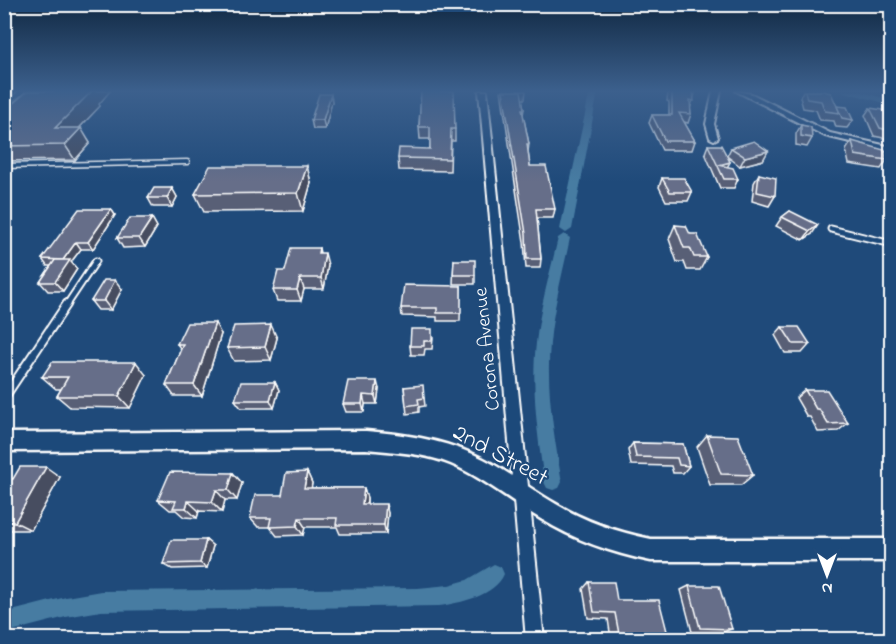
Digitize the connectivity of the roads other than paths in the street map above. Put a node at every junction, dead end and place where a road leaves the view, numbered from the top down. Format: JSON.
{"nodes":[{"id":1,"x":486,"y":121,"type":"edge"},
{"id":2,"x":711,"y":121,"type":"edge"},
{"id":3,"x":800,"y":121,"type":"edge"},
{"id":4,"x":714,"y":138,"type":"dead end"},
{"id":5,"x":891,"y":150,"type":"edge"},
{"id":6,"x":187,"y":162,"type":"dead end"},
{"id":7,"x":4,"y":166,"type":"edge"},
{"id":8,"x":831,"y":229,"type":"dead end"},
{"id":9,"x":891,"y":244,"type":"edge"},
{"id":10,"x":96,"y":261,"type":"dead end"},
{"id":11,"x":4,"y":398,"type":"edge"},
{"id":12,"x":4,"y":442,"type":"edge"},
{"id":13,"x":522,"y":495,"type":"junction"},
{"id":14,"x":891,"y":550,"type":"edge"},
{"id":15,"x":535,"y":639,"type":"edge"}],
"edges":[{"from":1,"to":13,"type":"street","name":"Corona Avenue"},
{"from":2,"to":4,"type":"street"},
{"from":3,"to":5,"type":"street"},
{"from":6,"to":7,"type":"lane"},
{"from":8,"to":9,"type":"lane"},
{"from":10,"to":11,"type":"lane"},
{"from":12,"to":13,"type":"street","name":"2nd Street"},
{"from":13,"to":14,"type":"street","name":"2nd Street"},
{"from":13,"to":15,"type":"street","name":"Corona Avenue"}]}
